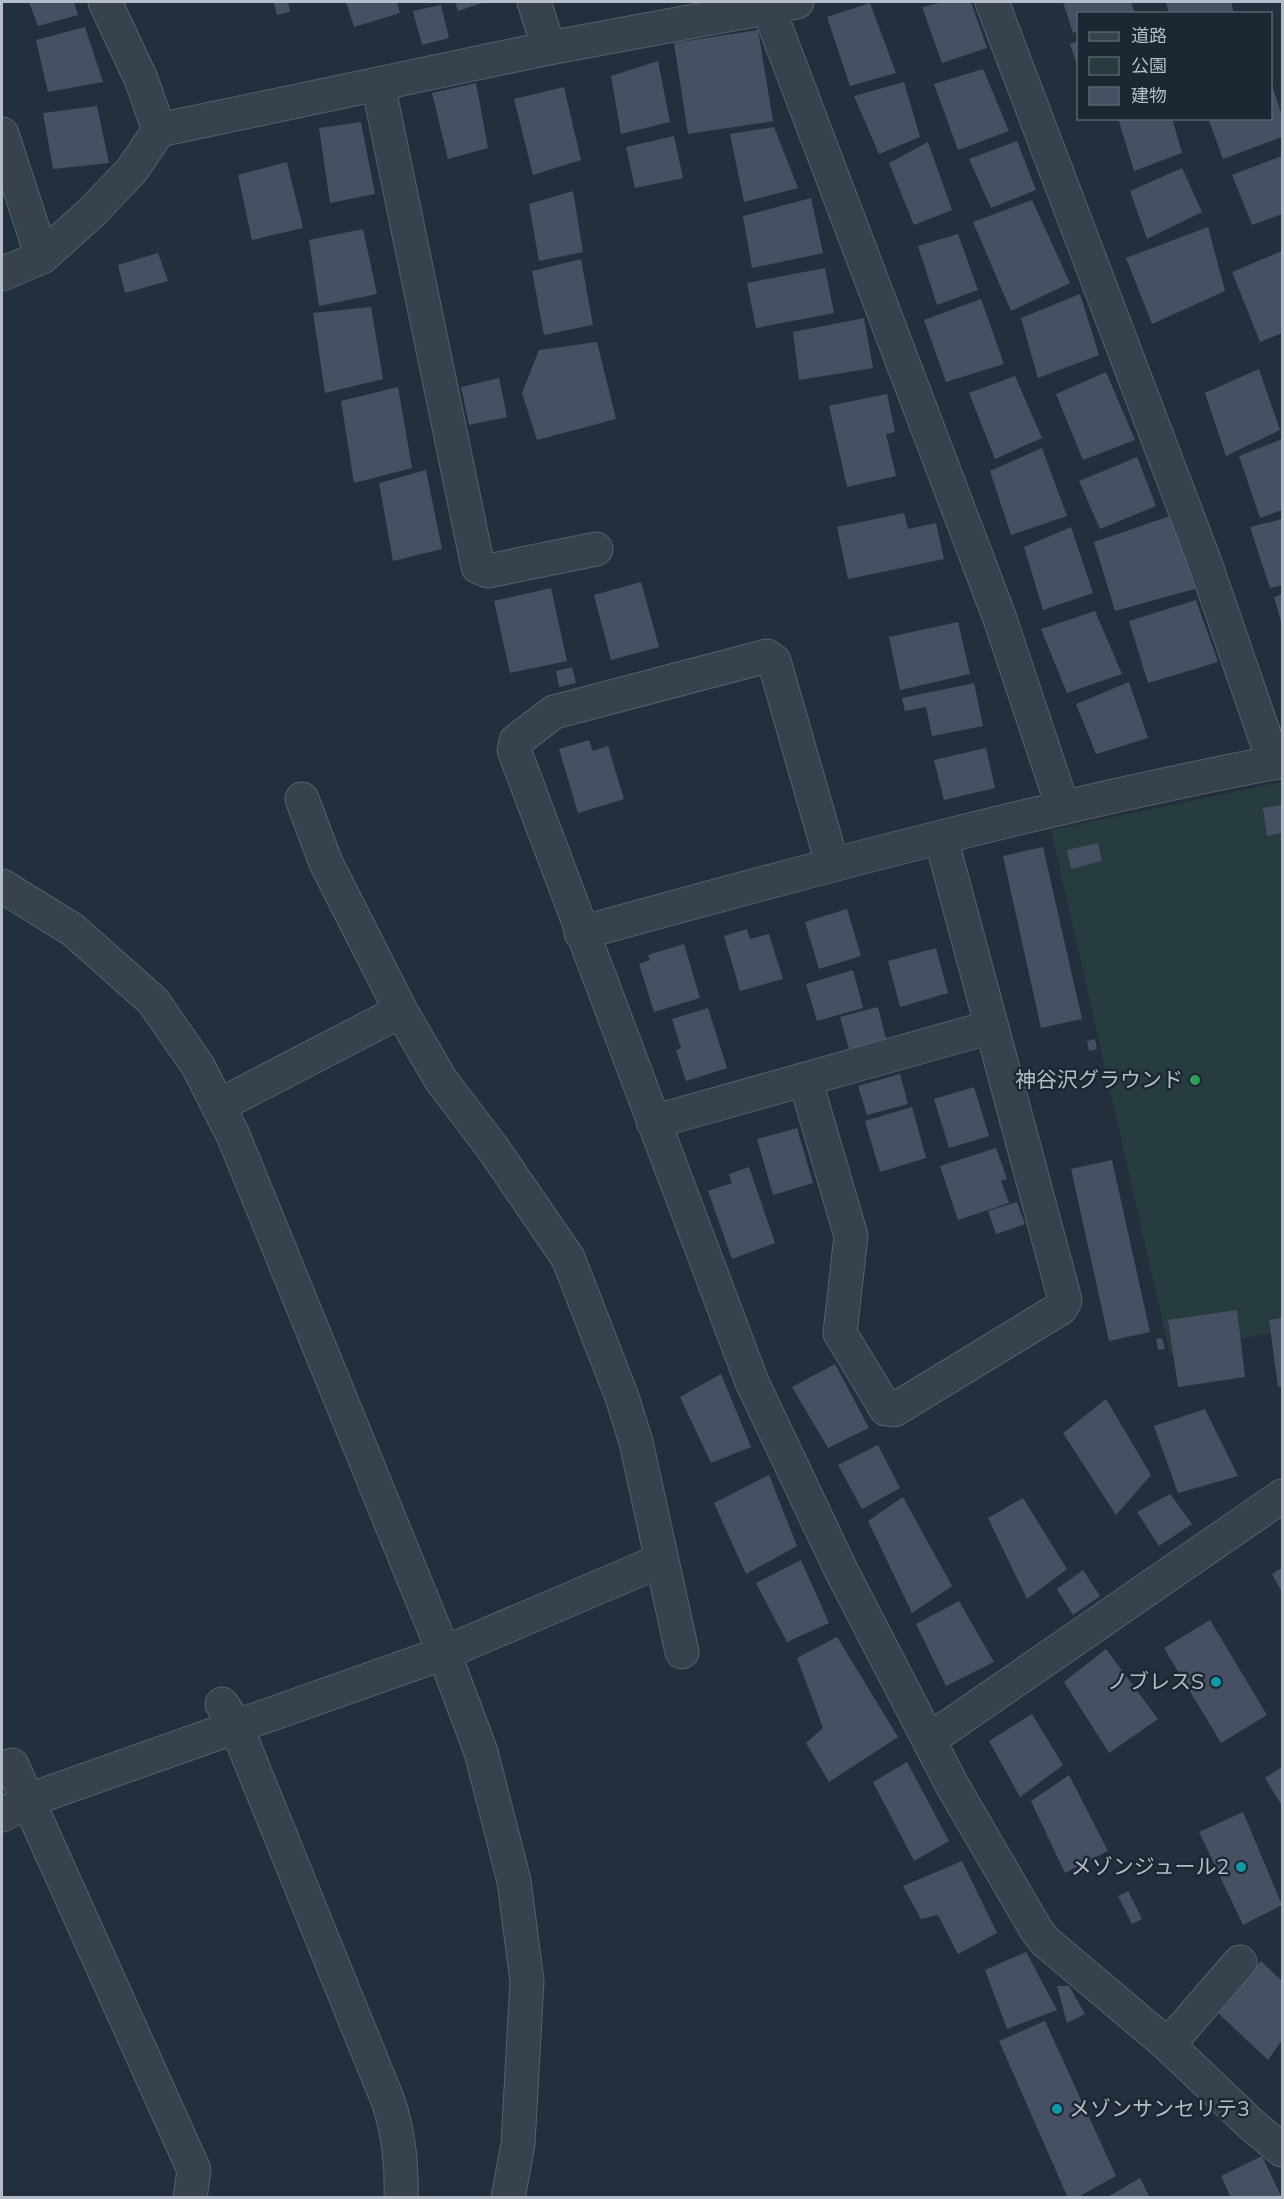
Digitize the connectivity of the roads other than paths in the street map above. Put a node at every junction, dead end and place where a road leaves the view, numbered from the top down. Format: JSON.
{"nodes":[{"id":1,"x":105,"y":2,"type":"edge"},
{"id":2,"x":534,"y":2,"type":"edge"},
{"id":3,"x":992,"y":2,"type":"edge"},
{"id":4,"x":777,"y":3,"type":"edge"},
{"id":5,"x":549,"y":48,"type":"junction"},
{"id":6,"x":378,"y":84,"type":"junction"},
{"id":7,"x":159,"y":130,"type":"junction"},
{"id":8,"x":2,"y":134,"type":"edge"},
{"id":9,"x":42,"y":257,"type":"junction"},
{"id":10,"x":2,"y":274,"type":"edge"},
{"id":11,"x":596,"y":549,"type":"dead end"},
{"id":12,"x":1278,"y":762,"type":"edge"},
{"id":13,"x":302,"y":799,"type":"dead end"},
{"id":14,"x":1063,"y":808,"type":"junction"},
{"id":15,"x":941,"y":838,"type":"junction"},
{"id":16,"x":832,"y":863,"type":"junction"},
{"id":17,"x":2,"y":886,"type":"edge"},
{"id":18,"x":581,"y":933,"type":"junction"},
{"id":19,"x":401,"y":1011,"type":"junction"},
{"id":20,"x":990,"y":1027,"type":"junction"},
{"id":21,"x":805,"y":1079,"type":"junction"},
{"id":22,"x":218,"y":1106,"type":"junction"},
{"id":23,"x":653,"y":1122,"type":"junction"},
{"id":24,"x":1282,"y":1496,"type":"edge"},
{"id":25,"x":662,"y":1560,"type":"junction"},
{"id":26,"x":682,"y":1652,"type":"dead end"},
{"id":27,"x":444,"y":1653,"type":"junction"},
{"id":28,"x":229,"y":1715,"type":"junction"},
{"id":29,"x":929,"y":1740,"type":"junction"},
{"id":30,"x":12,"y":1765,"type":"dead end"},
{"id":31,"x":15,"y":1807,"type":"edge"},
{"id":32,"x":1240,"y":1962,"type":"dead end"},
{"id":33,"x":1168,"y":2045,"type":"junction"},
{"id":34,"x":1282,"y":2150,"type":"edge"},
{"id":35,"x":190,"y":2198,"type":"edge"},
{"id":36,"x":400,"y":2198,"type":"edge"},
{"id":37,"x":508,"y":2198,"type":"edge"}],
"edges":[{"from":1,"to":7,"type":"street"},
{"from":2,"to":5,"type":"street"},
{"from":3,"to":12,"type":"street"},
{"from":4,"to":5,"type":"street"},
{"from":4,"to":14,"type":"street"},
{"from":5,"to":6,"type":"street"},
{"from":6,"to":7,"type":"street"},
{"from":6,"to":11,"type":"street"},
{"from":7,"to":9,"type":"street"},
{"from":8,"to":9,"type":"street"},
{"from":9,"to":10,"type":"street"},
{"from":12,"to":14,"type":"street"},
{"from":13,"to":19,"type":"street"},
{"from":14,"to":15,"type":"street"},
{"from":15,"to":16,"type":"street"},
{"from":15,"to":20,"type":"street"},
{"from":16,"to":18,"type":"street"},
{"from":16,"to":18,"type":"street"},
{"from":17,"to":22,"type":"street"},
{"from":18,"to":23,"type":"street"},
{"from":19,"to":22,"type":"street"},
{"from":19,"to":25,"type":"street"},
{"from":20,"to":21,"type":"street"},
{"from":20,"to":21,"type":"street"},
{"from":21,"to":23,"type":"street"},
{"from":22,"to":27,"type":"street"},
{"from":23,"to":29,"type":"street"},
{"from":24,"to":29,"type":"street"},
{"from":25,"to":26,"type":"street"},
{"from":25,"to":27,"type":"street"},
{"from":27,"to":28,"type":"street"},
{"from":27,"to":37,"type":"street"},
{"from":28,"to":31,"type":"street"},
{"from":28,"to":36,"type":"street"},
{"from":29,"to":33,"type":"street"},
{"from":30,"to":31,"type":"street"},
{"from":31,"to":35,"type":"street"},
{"from":32,"to":33,"type":"street"},
{"from":33,"to":34,"type":"street"}]}
